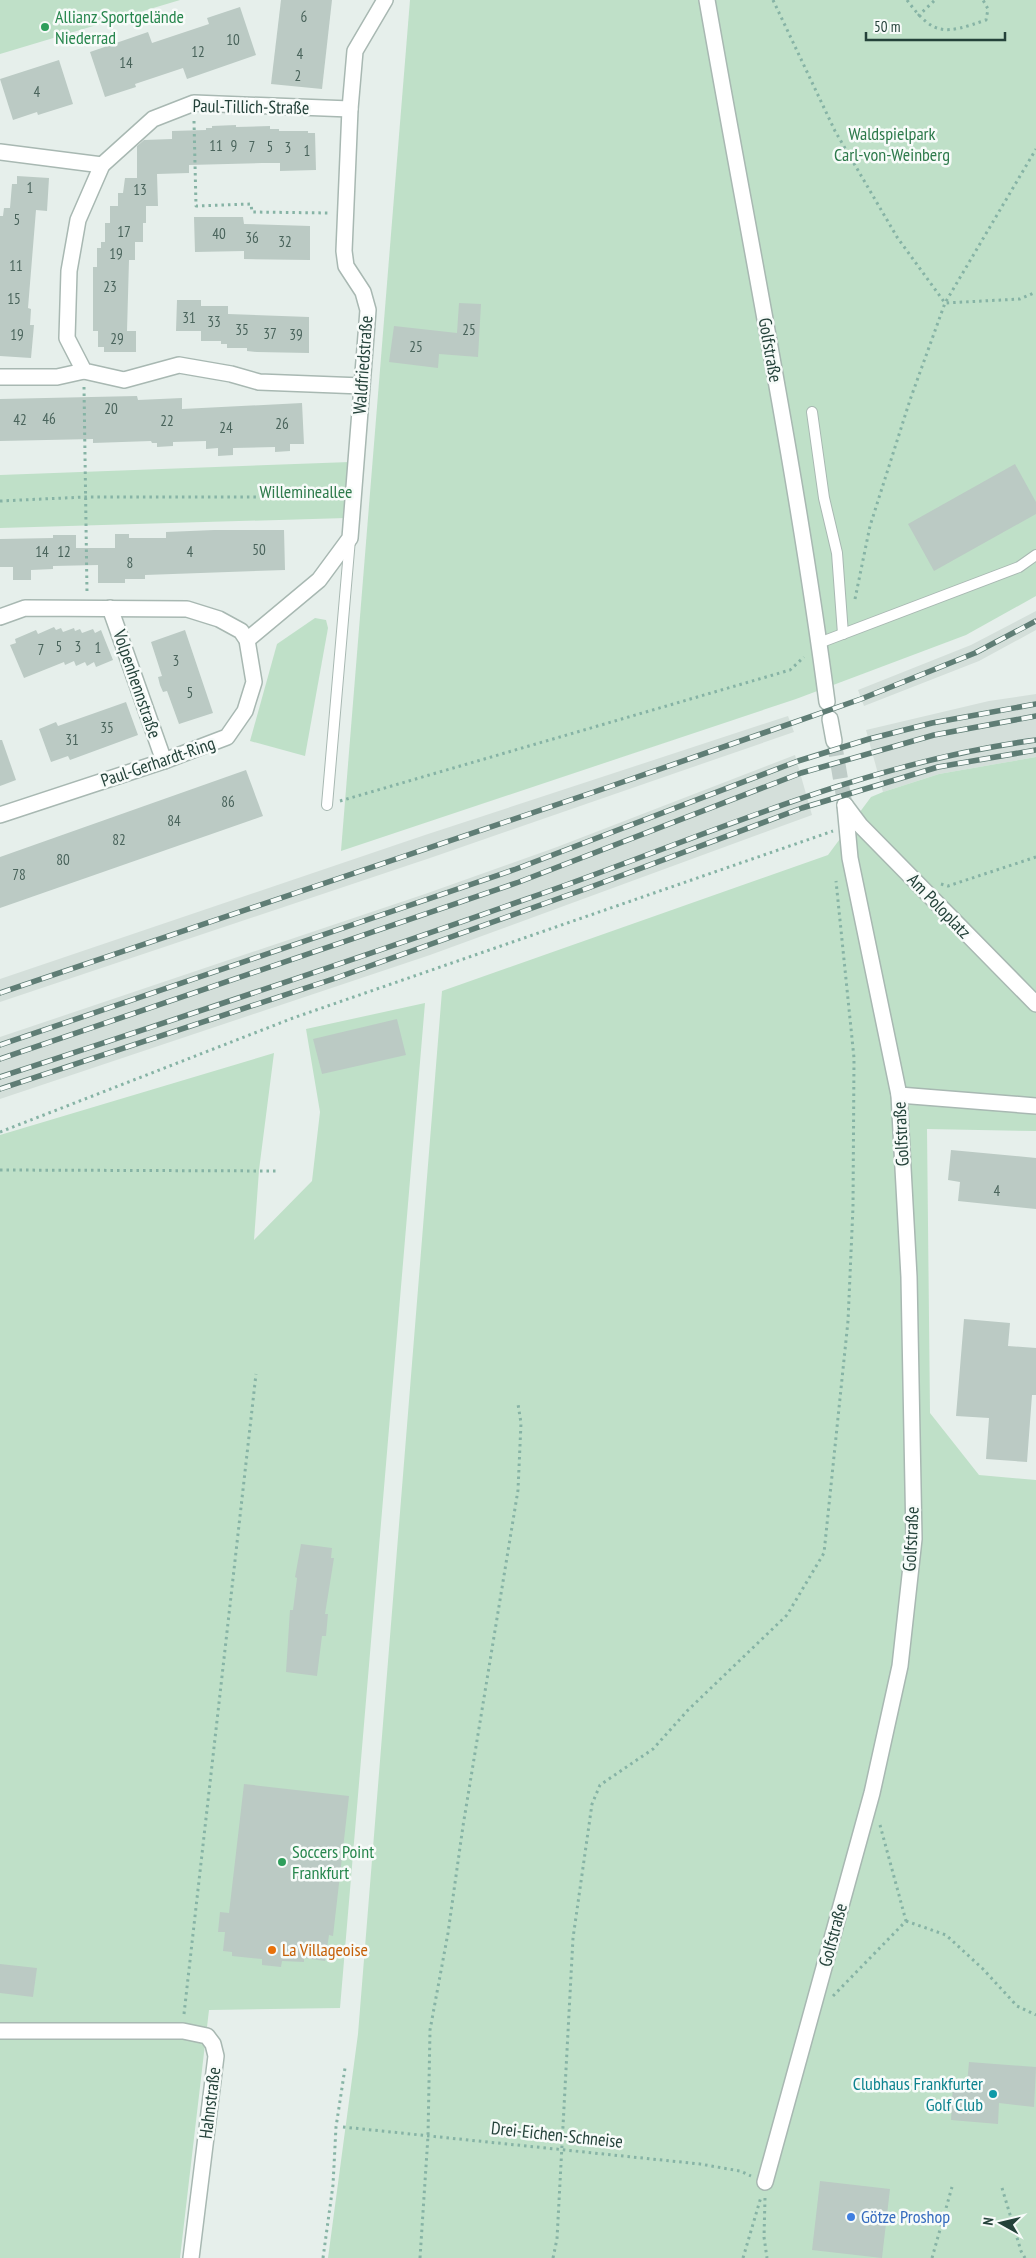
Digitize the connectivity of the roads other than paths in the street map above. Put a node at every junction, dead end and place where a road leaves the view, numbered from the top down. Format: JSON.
{"nodes":[{"id":1,"x":385,"y":0,"type":"edge"},
{"id":2,"x":707,"y":0,"type":"edge"},
{"id":3,"x":350,"y":109,"type":"junction"},
{"id":4,"x":0,"y":152,"type":"edge"},
{"id":5,"x":102,"y":165,"type":"junction"},
{"id":6,"x":84,"y":371,"type":"junction"},
{"id":7,"x":0,"y":377,"type":"edge"},
{"id":8,"x":362,"y":386,"type":"junction"},
{"id":9,"x":812,"y":412,"type":"dead end"},
{"id":10,"x":350,"y":538,"type":"junction"},
{"id":11,"x":1036,"y":555,"type":"edge"},
{"id":12,"x":110,"y":608,"type":"junction"},
{"id":13,"x":0,"y":617,"type":"edge"},
{"id":14,"x":843,"y":634,"type":"junction"},
{"id":15,"x":247,"y":640,"type":"junction"},
{"id":16,"x":819,"y":643,"type":"junction"},
{"id":17,"x":827,"y":702,"type":"dead end"},
{"id":18,"x":830,"y":719,"type":"dead end"},
{"id":19,"x":834,"y":741,"type":"tunnel mouth"},
{"id":20,"x":164,"y":761,"type":"junction"},
{"id":21,"x":845,"y":804,"type":"joint"},
{"id":22,"x":327,"y":805,"type":"road end"},
{"id":23,"x":0,"y":815,"type":"edge"},
{"id":24,"x":1036,"y":1004,"type":"edge"},
{"id":25,"x":899,"y":1095,"type":"junction"},
{"id":26,"x":1036,"y":1106,"type":"edge"},
{"id":27,"x":0,"y":2031,"type":"edge"},
{"id":28,"x":765,"y":2182,"type":"road end"},
{"id":29,"x":191,"y":2258,"type":"edge"}],
"edges":[{"from":1,"to":3,"type":"street","name":"Waldfriedstraße"},
{"from":2,"to":16,"type":"street","name":"Golfstraße"},
{"from":3,"to":5,"type":"street","name":"Paul-Tillich-Straße"},
{"from":3,"to":8,"type":"street","name":"Waldfriedstraße"},
{"from":4,"to":5,"type":"street"},
{"from":5,"to":6,"type":"street","name":"Paul-Tillich-Straße"},
{"from":6,"to":7,"type":"street"},
{"from":6,"to":8,"type":"street"},
{"from":8,"to":10,"type":"street","name":"Waldfriedstraße"},
{"from":9,"to":14,"type":"lane"},
{"from":10,"to":15,"type":"street"},
{"from":10,"to":22,"type":"lane"},
{"from":11,"to":14,"type":"lane"},
{"from":12,"to":13,"type":"street"},
{"from":12,"to":15,"type":"street"},
{"from":12,"to":20,"type":"street","name":"Volpenhennstraße"},
{"from":14,"to":16,"type":"lane"},
{"from":15,"to":20,"type":"street","name":"Paul-Gerhardt-Ring"},
{"from":16,"to":17,"type":"street","name":"Golfstraße"},
{"from":18,"to":19,"type":"street"},
{"from":20,"to":23,"type":"street","name":"Paul-Gerhardt-Ring"},
{"from":21,"to":24,"type":"street","name":"Am Poloplatz"},
{"from":21,"to":25,"type":"street","name":"Golfstraße"},
{"from":25,"to":26,"type":"street"},
{"from":25,"to":28,"type":"street","name":"Golfstraße"},
{"from":27,"to":29,"type":"street","name":"Hahnstraße"}]}
